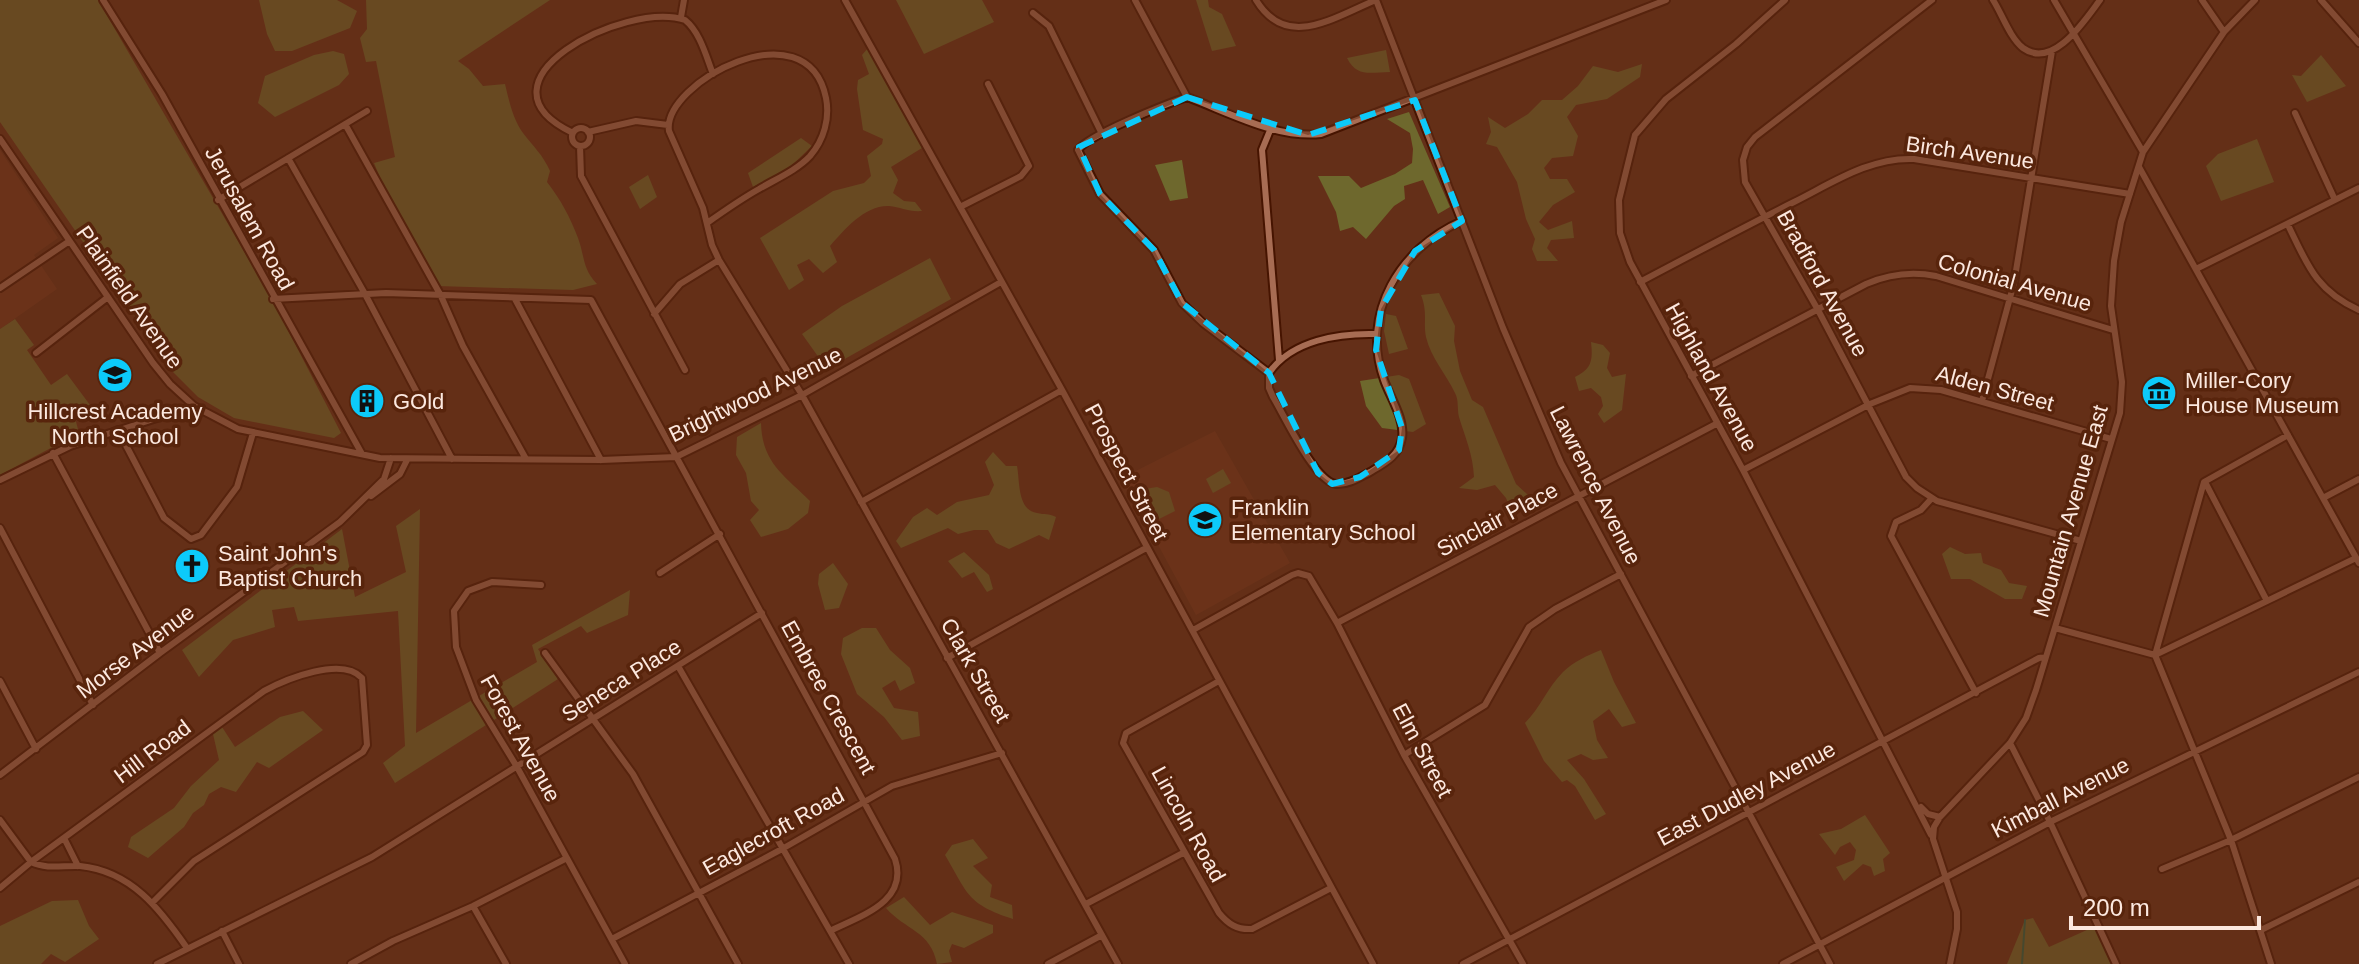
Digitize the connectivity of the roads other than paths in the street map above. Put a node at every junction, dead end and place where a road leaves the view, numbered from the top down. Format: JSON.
{"nodes":[{"id":1,"x":103,"y":0,"type":"edge"},
{"id":2,"x":684,"y":0,"type":"edge"},
{"id":3,"x":845,"y":0,"type":"edge"},
{"id":4,"x":1135,"y":0,"type":"edge"},
{"id":5,"x":1256,"y":0,"type":"edge"},
{"id":6,"x":1376,"y":0,"type":"edge"},
{"id":7,"x":1666,"y":0,"type":"edge"},
{"id":8,"x":1785,"y":0,"type":"edge"},
{"id":9,"x":1932,"y":0,"type":"edge"},
{"id":10,"x":1993,"y":0,"type":"edge"},
{"id":11,"x":2054,"y":0,"type":"edge"},
{"id":12,"x":2100,"y":0,"type":"edge"},
{"id":13,"x":2202,"y":0,"type":"edge"},
{"id":14,"x":2255,"y":0,"type":"edge"},
{"id":15,"x":2321,"y":0,"type":"edge"},
{"id":16,"x":650,"y":10,"type":"dead end"},
{"id":17,"x":1033,"y":13,"type":"dead end"},
{"id":18,"x":681,"y":17,"type":"junction"},
{"id":19,"x":2224,"y":32,"type":"junction"},
{"id":20,"x":2074,"y":34,"type":"junction"},
{"id":21,"x":566,"y":39,"type":"dead end"},
{"id":22,"x":2359,"y":43,"type":"edge"},
{"id":23,"x":2052,"y":51,"type":"junction"},
{"id":24,"x":713,"y":74,"type":"junction"},
{"id":25,"x":988,"y":84,"type":"dead end"},
{"id":26,"x":1187,"y":97,"type":"junction"},
{"id":27,"x":1415,"y":100,"type":"junction"},
{"id":28,"x":367,"y":111,"type":"dead end"},
{"id":29,"x":2295,"y":113,"type":"dead end"},
{"id":30,"x":345,"y":124,"type":"junction"},
{"id":31,"x":668,"y":125,"type":"junction"},
{"id":32,"x":1271,"y":128,"type":"junction"},
{"id":33,"x":588,"y":132,"type":"junction"},
{"id":34,"x":573,"y":133,"type":"junction"},
{"id":35,"x":1102,"y":134,"type":"junction"},
{"id":36,"x":0,"y":139,"type":"edge"},
{"id":37,"x":580,"y":146,"type":"junction"},
{"id":38,"x":2143,"y":152,"type":"junction"},
{"id":39,"x":288,"y":158,"type":"junction"},
{"id":40,"x":2139,"y":167,"type":"junction"},
{"id":41,"x":2032,"y":178,"type":"junction"},
{"id":42,"x":2359,"y":188,"type":"edge"},
{"id":43,"x":2130,"y":194,"type":"junction"},
{"id":44,"x":218,"y":200,"type":"junction"},
{"id":45,"x":2335,"y":200,"type":"junction"},
{"id":46,"x":960,"y":207,"type":"junction"},
{"id":47,"x":1766,"y":216,"type":"junction"},
{"id":48,"x":1462,"y":221,"type":"junction"},
{"id":49,"x":707,"y":223,"type":"junction"},
{"id":50,"x":2288,"y":225,"type":"junction"},
{"id":51,"x":68,"y":242,"type":"junction"},
{"id":52,"x":719,"y":260,"type":"junction"},
{"id":53,"x":2196,"y":269,"type":"junction"},
{"id":54,"x":1001,"y":282,"type":"junction"},
{"id":55,"x":1640,"y":282,"type":"junction"},
{"id":56,"x":0,"y":288,"type":"edge"},
{"id":57,"x":365,"y":294,"type":"junction"},
{"id":58,"x":441,"y":296,"type":"junction"},
{"id":59,"x":108,"y":297,"type":"junction"},
{"id":60,"x":273,"y":299,"type":"junction"},
{"id":61,"x":515,"y":299,"type":"junction"},
{"id":62,"x":2011,"y":299,"type":"junction"},
{"id":63,"x":1818,"y":310,"type":"junction"},
{"id":64,"x":2359,"y":310,"type":"edge"},
{"id":65,"x":654,"y":314,"type":"junction"},
{"id":66,"x":2113,"y":330,"type":"junction"},
{"id":67,"x":1376,"y":334,"type":"junction"},
{"id":68,"x":36,"y":353,"type":"dead end"},
{"id":69,"x":1279,"y":360,"type":"junction"},
{"id":70,"x":685,"y":370,"type":"dead end"},
{"id":71,"x":1269,"y":373,"type":"junction"},
{"id":72,"x":1691,"y":376,"type":"junction"},
{"id":73,"x":1062,"y":390,"type":"junction"},
{"id":74,"x":802,"y":395,"type":"junction"},
{"id":75,"x":1982,"y":401,"type":"junction"},
{"id":76,"x":1870,"y":404,"type":"junction"},
{"id":77,"x":194,"y":406,"type":"junction"},
{"id":78,"x":1716,"y":424,"type":"junction"},
{"id":79,"x":118,"y":430,"type":"junction"},
{"id":80,"x":253,"y":433,"type":"junction"},
{"id":81,"x":2288,"y":435,"type":"junction"},
{"id":82,"x":2111,"y":439,"type":"junction"},
{"id":83,"x":53,"y":453,"type":"junction"},
{"id":84,"x":362,"y":454,"type":"junction"},
{"id":85,"x":676,"y":457,"type":"junction"},
{"id":86,"x":391,"y":458,"type":"junction"},
{"id":87,"x":452,"y":459,"type":"junction"},
{"id":88,"x":526,"y":459,"type":"junction"},
{"id":89,"x":407,"y":460,"type":"junction"},
{"id":90,"x":601,"y":460,"type":"junction"},
{"id":91,"x":1743,"y":470,"type":"junction"},
{"id":92,"x":2359,"y":479,"type":"edge"},
{"id":93,"x":0,"y":480,"type":"edge"},
{"id":94,"x":2205,"y":482,"type":"junction"},
{"id":95,"x":1579,"y":496,"type":"junction"},
{"id":96,"x":368,"y":497,"type":"junction"},
{"id":97,"x":1932,"y":498,"type":"junction"},
{"id":98,"x":2323,"y":498,"type":"junction"},
{"id":99,"x":861,"y":502,"type":"junction"},
{"id":100,"x":0,"y":528,"type":"edge"},
{"id":101,"x":720,"y":534,"type":"junction"},
{"id":102,"x":2081,"y":541,"type":"junction"},
{"id":103,"x":1146,"y":548,"type":"junction"},
{"id":104,"x":2358,"y":560,"type":"edge"},
{"id":105,"x":660,"y":573,"type":"dead end"},
{"id":106,"x":1621,"y":574,"type":"junction"},
{"id":107,"x":541,"y":585,"type":"dead end"},
{"id":108,"x":2267,"y":601,"type":"junction"},
{"id":109,"x":762,"y":613,"type":"junction"},
{"id":110,"x":1337,"y":623,"type":"junction"},
{"id":111,"x":2055,"y":628,"type":"junction"},
{"id":112,"x":1193,"y":630,"type":"junction"},
{"id":113,"x":160,"y":653,"type":"junction"},
{"id":114,"x":545,"y":653,"type":"dead end"},
{"id":115,"x":2155,"y":655,"type":"junction"},
{"id":116,"x":2046,"y":657,"type":"junction"},
{"id":117,"x":947,"y":658,"type":"junction"},
{"id":118,"x":678,"y":666,"type":"junction"},
{"id":119,"x":2359,"y":672,"type":"edge"},
{"id":120,"x":0,"y":681,"type":"edge"},
{"id":121,"x":1219,"y":681,"type":"junction"},
{"id":122,"x":1976,"y":693,"type":"junction"},
{"id":123,"x":93,"y":705,"type":"junction"},
{"id":124,"x":594,"y":719,"type":"junction"},
{"id":125,"x":1884,"y":742,"type":"junction"},
{"id":126,"x":2010,"y":743,"type":"junction"},
{"id":127,"x":36,"y":749,"type":"junction"},
{"id":128,"x":2195,"y":750,"type":"junction"},
{"id":129,"x":1002,"y":753,"type":"junction"},
{"id":130,"x":1404,"y":755,"type":"junction"},
{"id":131,"x":517,"y":767,"type":"junction"},
{"id":132,"x":0,"y":775,"type":"edge"},
{"id":133,"x":2359,"y":777,"type":"edge"},
{"id":134,"x":865,"y":801,"type":"junction"},
{"id":135,"x":1918,"y":805,"type":"junction"},
{"id":136,"x":1750,"y":810,"type":"junction"},
{"id":137,"x":1940,"y":817,"type":"junction"},
{"id":138,"x":0,"y":820,"type":"edge"},
{"id":139,"x":2050,"y":822,"type":"junction"},
{"id":140,"x":64,"y":838,"type":"junction"},
{"id":141,"x":1933,"y":839,"type":"junction"},
{"id":142,"x":2231,"y":840,"type":"junction"},
{"id":143,"x":782,"y":849,"type":"junction"},
{"id":144,"x":1183,"y":853,"type":"junction"},
{"id":145,"x":567,"y":858,"type":"junction"},
{"id":146,"x":31,"y":862,"type":"junction"},
{"id":147,"x":78,"y":866,"type":"junction"},
{"id":148,"x":2162,"y":869,"type":"dead end"},
{"id":149,"x":1946,"y":875,"type":"junction"},
{"id":150,"x":2359,"y":882,"type":"edge"},
{"id":151,"x":0,"y":888,"type":"edge"},
{"id":152,"x":1331,"y":888,"type":"junction"},
{"id":153,"x":698,"y":893,"type":"junction"},
{"id":154,"x":153,"y":902,"type":"junction"},
{"id":155,"x":1086,"y":904,"type":"junction"},
{"id":156,"x":473,"y":906,"type":"junction"},
{"id":157,"x":2261,"y":930,"type":"junction"},
{"id":158,"x":222,"y":931,"type":"junction"},
{"id":159,"x":830,"y":931,"type":"junction"},
{"id":160,"x":1102,"y":935,"type":"junction"},
{"id":161,"x":612,"y":939,"type":"junction"},
{"id":162,"x":1509,"y":939,"type":"junction"},
{"id":163,"x":1820,"y":944,"type":"junction"},
{"id":164,"x":187,"y":948,"type":"junction"},
{"id":165,"x":157,"y":964,"type":"edge"},
{"id":166,"x":239,"y":964,"type":"edge"},
{"id":167,"x":351,"y":964,"type":"edge"},
{"id":168,"x":506,"y":964,"type":"edge"},
{"id":169,"x":625,"y":964,"type":"edge"},
{"id":170,"x":738,"y":964,"type":"edge"},
{"id":171,"x":849,"y":964,"type":"edge"},
{"id":172,"x":1048,"y":964,"type":"edge"},
{"id":173,"x":1118,"y":964,"type":"edge"},
{"id":174,"x":1373,"y":964,"type":"edge"},
{"id":175,"x":1463,"y":964,"type":"edge"},
{"id":176,"x":1523,"y":964,"type":"edge"},
{"id":177,"x":1783,"y":964,"type":"edge"},
{"id":178,"x":1830,"y":964,"type":"edge"},
{"id":179,"x":1950,"y":964,"type":"edge"},
{"id":180,"x":2116,"y":964,"type":"edge"},
{"id":181,"x":2271,"y":964,"type":"edge"}],
"edges":[{"from":1,"to":44,"type":"street","name":"Jerusalem Road"},
{"from":2,"to":18,"type":"street"},
{"from":3,"to":46,"type":"street","name":"Prospect Street"},
{"from":4,"to":26,"type":"street"},
{"from":5,"to":6,"type":"street"},
{"from":6,"to":27,"type":"street","name":"Lawrence Avenue"},
{"from":7,"to":27,"type":"street"},
{"from":8,"to":55,"type":"street","name":"Highland Avenue"},
{"from":9,"to":47,"type":"street","name":"Bradford Avenue"},
{"from":10,"to":23,"type":"street"},
{"from":11,"to":20,"type":"street"},
{"from":12,"to":20,"type":"street"},
{"from":13,"to":19,"type":"street"},
{"from":14,"to":19,"type":"street","name":"Mountain Avenue East"},
{"from":15,"to":22,"type":"street"},
{"from":16,"to":18,"type":"street"},
{"from":17,"to":35,"type":"street"},
{"from":18,"to":24,"type":"street"},
{"from":19,"to":38,"type":"street","name":"Mountain Avenue East"},
{"from":20,"to":23,"type":"street"},
{"from":20,"to":38,"type":"street"},
{"from":21,"to":34,"type":"street"},
{"from":23,"to":41,"type":"street"},
{"from":24,"to":31,"type":"street"},
{"from":24,"to":49,"type":"street"},
{"from":25,"to":46,"type":"street"},
{"from":26,"to":32,"type":"street"},
{"from":26,"to":35,"type":"street"},
{"from":27,"to":32,"type":"street"},
{"from":27,"to":48,"type":"street","name":"Lawrence Avenue"},
{"from":28,"to":30,"type":"street"},
{"from":29,"to":45,"type":"street"},
{"from":30,"to":39,"type":"street"},
{"from":30,"to":58,"type":"street"},
{"from":31,"to":33,"type":"street"},
{"from":31,"to":49,"type":"street"},
{"from":32,"to":69,"type":"street"},
{"from":33,"to":34,"type":"street"},
{"from":33,"to":37,"type":"street"},
{"from":34,"to":37,"type":"street"},
{"from":35,"to":71,"type":"street"},
{"from":36,"to":51,"type":"street","name":"Plainfield Avenue"},
{"from":37,"to":65,"type":"street"},
{"from":38,"to":40,"type":"street","name":"Mountain Avenue East"},
{"from":39,"to":44,"type":"street"},
{"from":39,"to":57,"type":"street"},
{"from":40,"to":43,"type":"street","name":"Mountain Avenue East"},
{"from":40,"to":53,"type":"street"},
{"from":41,"to":43,"type":"street","name":"Birch Avenue"},
{"from":41,"to":47,"type":"street","name":"Birch Avenue"},
{"from":41,"to":62,"type":"street"},
{"from":42,"to":45,"type":"street"},
{"from":43,"to":66,"type":"street","name":"Mountain Avenue East"},
{"from":44,"to":60,"type":"street","name":"Jerusalem Road"},
{"from":45,"to":50,"type":"street"},
{"from":46,"to":54,"type":"street","name":"Prospect Street"},
{"from":47,"to":55,"type":"street","name":"Birch Avenue"},
{"from":47,"to":63,"type":"street","name":"Bradford Avenue"},
{"from":48,"to":67,"type":"street"},
{"from":48,"to":95,"type":"street","name":"Lawrence Avenue"},
{"from":49,"to":52,"type":"street","name":"Clark Street"},
{"from":50,"to":53,"type":"street"},
{"from":50,"to":64,"type":"street"},
{"from":51,"to":56,"type":"street"},
{"from":51,"to":59,"type":"street","name":"Plainfield Avenue"},
{"from":52,"to":65,"type":"street"},
{"from":52,"to":74,"type":"street","name":"Clark Street"},
{"from":53,"to":81,"type":"street"},
{"from":54,"to":73,"type":"street","name":"Prospect Street"},
{"from":54,"to":74,"type":"street","name":"Brightwood Avenue"},
{"from":55,"to":72,"type":"street","name":"Highland Avenue"},
{"from":57,"to":58,"type":"street"},
{"from":57,"to":60,"type":"street"},
{"from":57,"to":87,"type":"street"},
{"from":58,"to":61,"type":"street"},
{"from":58,"to":88,"type":"street"},
{"from":59,"to":68,"type":"street"},
{"from":59,"to":77,"type":"street","name":"Plainfield Avenue"},
{"from":60,"to":84,"type":"street","name":"Jerusalem Road"},
{"from":61,"to":85,"type":"street","name":"Embree Crescent"},
{"from":61,"to":90,"type":"street"},
{"from":62,"to":63,"type":"street","name":"Colonial Avenue"},
{"from":62,"to":66,"type":"street","name":"Colonial Avenue"},
{"from":62,"to":75,"type":"street"},
{"from":63,"to":72,"type":"street","name":"Colonial Avenue"},
{"from":63,"to":76,"type":"street","name":"Bradford Avenue"},
{"from":65,"to":70,"type":"street"},
{"from":66,"to":82,"type":"street","name":"Mountain Avenue East"},
{"from":67,"to":69,"type":"street"},
{"from":67,"to":71,"type":"street"},
{"from":69,"to":71,"type":"street"},
{"from":72,"to":78,"type":"street","name":"Highland Avenue"},
{"from":73,"to":99,"type":"street"},
{"from":73,"to":103,"type":"street","name":"Prospect Street"},
{"from":74,"to":85,"type":"street","name":"Brightwood Avenue"},
{"from":74,"to":99,"type":"street","name":"Clark Street"},
{"from":75,"to":76,"type":"street","name":"Alden Street"},
{"from":75,"to":82,"type":"street","name":"Alden Street"},
{"from":76,"to":91,"type":"street","name":"Alden Street"},
{"from":76,"to":97,"type":"street","name":"Bradford Avenue"},
{"from":77,"to":79,"type":"street"},
{"from":77,"to":80,"type":"street","name":"Plainfield Avenue"},
{"from":78,"to":91,"type":"street","name":"Highland Avenue"},
{"from":78,"to":95,"type":"street","name":"Sinclair Place"},
{"from":79,"to":80,"type":"street"},
{"from":79,"to":83,"type":"street"},
{"from":80,"to":84,"type":"street","name":"Plainfield Avenue"},
{"from":81,"to":94,"type":"street"},
{"from":81,"to":98,"type":"street"},
{"from":82,"to":102,"type":"street","name":"Mountain Avenue East"},
{"from":83,"to":93,"type":"street"},
{"from":83,"to":113,"type":"street"},
{"from":84,"to":86,"type":"street","name":"Plainfield Avenue"},
{"from":85,"to":90,"type":"street","name":"Brightwood Avenue"},
{"from":85,"to":101,"type":"street","name":"Embree Crescent"},
{"from":86,"to":89,"type":"street","name":"Plainfield Avenue"},
{"from":86,"to":96,"type":"street","name":"Morse Avenue"},
{"from":87,"to":88,"type":"street","name":"Brightwood Avenue"},
{"from":87,"to":89,"type":"street","name":"Brightwood Avenue"},
{"from":88,"to":90,"type":"street","name":"Brightwood Avenue"},
{"from":89,"to":96,"type":"street","name":"Morse Avenue"},
{"from":91,"to":125,"type":"street","name":"Highland Avenue"},
{"from":92,"to":98,"type":"street"},
{"from":94,"to":108,"type":"street"},
{"from":94,"to":115,"type":"street"},
{"from":95,"to":106,"type":"street","name":"Lawrence Avenue"},
{"from":95,"to":110,"type":"street","name":"Sinclair Place"},
{"from":96,"to":113,"type":"street","name":"Morse Avenue"},
{"from":97,"to":102,"type":"street","name":"Bradford Avenue"},
{"from":97,"to":122,"type":"street"},
{"from":98,"to":104,"type":"street"},
{"from":99,"to":117,"type":"street","name":"Clark Street"},
{"from":100,"to":123,"type":"street"},
{"from":101,"to":105,"type":"street"},
{"from":101,"to":109,"type":"street","name":"Embree Crescent"},
{"from":102,"to":111,"type":"street","name":"Mountain Avenue East"},
{"from":103,"to":112,"type":"street","name":"Prospect Street"},
{"from":103,"to":117,"type":"street"},
{"from":104,"to":108,"type":"street"},
{"from":106,"to":130,"type":"street"},
{"from":106,"to":136,"type":"street","name":"Lawrence Avenue"},
{"from":107,"to":131,"type":"street","name":"Forest Avenue"},
{"from":108,"to":115,"type":"street"},
{"from":109,"to":118,"type":"street","name":"Seneca Place"},
{"from":109,"to":134,"type":"street","name":"Embree Crescent"},
{"from":110,"to":112,"type":"street","name":"Elm Street"},
{"from":110,"to":130,"type":"street","name":"Elm Street"},
{"from":111,"to":115,"type":"street"},
{"from":111,"to":116,"type":"street","name":"Mountain Avenue East"},
{"from":112,"to":121,"type":"street","name":"Prospect Street"},
{"from":113,"to":123,"type":"street","name":"Morse Avenue"},
{"from":114,"to":124,"type":"street"},
{"from":115,"to":128,"type":"street"},
{"from":116,"to":122,"type":"street","name":"East Dudley Avenue"},
{"from":116,"to":126,"type":"street","name":"Mountain Avenue East"},
{"from":117,"to":129,"type":"street","name":"Clark Street"},
{"from":118,"to":124,"type":"street","name":"Seneca Place"},
{"from":118,"to":143,"type":"street"},
{"from":119,"to":128,"type":"street","name":"Kimball Avenue"},
{"from":120,"to":127,"type":"street"},
{"from":121,"to":144,"type":"street","name":"Lincoln Road"},
{"from":121,"to":152,"type":"street","name":"Prospect Street"},
{"from":122,"to":125,"type":"street","name":"East Dudley Avenue"},
{"from":123,"to":127,"type":"street","name":"Morse Avenue"},
{"from":124,"to":131,"type":"street","name":"Seneca Place"},
{"from":124,"to":153,"type":"street"},
{"from":125,"to":135,"type":"street","name":"Highland Avenue"},
{"from":125,"to":136,"type":"street","name":"East Dudley Avenue"},
{"from":126,"to":137,"type":"street","name":"Mountain Avenue East"},
{"from":126,"to":139,"type":"street"},
{"from":127,"to":132,"type":"street","name":"Morse Avenue"},
{"from":128,"to":139,"type":"street","name":"Kimball Avenue"},
{"from":128,"to":142,"type":"street"},
{"from":129,"to":134,"type":"street","name":"Eaglecroft Road"},
{"from":129,"to":155,"type":"street","name":"Clark Street"},
{"from":130,"to":162,"type":"street","name":"Elm Street"},
{"from":131,"to":145,"type":"street","name":"Forest Avenue"},
{"from":131,"to":158,"type":"street","name":"Seneca Place"},
{"from":133,"to":142,"type":"street"},
{"from":134,"to":143,"type":"street","name":"Eaglecroft Road"},
{"from":134,"to":159,"type":"street","name":"Embree Crescent"},
{"from":135,"to":137,"type":"street"},
{"from":135,"to":141,"type":"street","name":"Highland Avenue"},
{"from":136,"to":162,"type":"street","name":"East Dudley Avenue"},
{"from":136,"to":163,"type":"street","name":"Lawrence Avenue"},
{"from":137,"to":141,"type":"street","name":"Mountain Avenue East"},
{"from":138,"to":146,"type":"street"},
{"from":139,"to":149,"type":"street","name":"Kimball Avenue"},
{"from":139,"to":180,"type":"street"},
{"from":140,"to":146,"type":"street","name":"Hill Road"},
{"from":140,"to":147,"type":"street"},
{"from":140,"to":154,"type":"street","name":"Hill Road"},
{"from":141,"to":149,"type":"street"},
{"from":142,"to":148,"type":"street"},
{"from":142,"to":157,"type":"street"},
{"from":143,"to":153,"type":"street","name":"Eaglecroft Road"},
{"from":143,"to":159,"type":"street"},
{"from":144,"to":152,"type":"street","name":"Lincoln Road"},
{"from":144,"to":155,"type":"street"},
{"from":145,"to":156,"type":"street"},
{"from":145,"to":161,"type":"street","name":"Forest Avenue"},
{"from":146,"to":147,"type":"street"},
{"from":146,"to":151,"type":"street","name":"Hill Road"},
{"from":147,"to":154,"type":"street"},
{"from":149,"to":163,"type":"street","name":"Kimball Avenue"},
{"from":149,"to":179,"type":"street"},
{"from":150,"to":157,"type":"street"},
{"from":152,"to":174,"type":"street","name":"Prospect Street"},
{"from":153,"to":161,"type":"street","name":"Eaglecroft Road"},
{"from":153,"to":170,"type":"street"},
{"from":154,"to":164,"type":"street"},
{"from":155,"to":160,"type":"street","name":"Clark Street"},
{"from":156,"to":167,"type":"street"},
{"from":156,"to":168,"type":"street"},
{"from":157,"to":181,"type":"street"},
{"from":158,"to":164,"type":"street","name":"Seneca Place"},
{"from":158,"to":166,"type":"street"},
{"from":159,"to":171,"type":"street"},
{"from":160,"to":172,"type":"street"},
{"from":160,"to":173,"type":"street","name":"Clark Street"},
{"from":161,"to":169,"type":"street","name":"Forest Avenue"},
{"from":162,"to":175,"type":"street","name":"East Dudley Avenue"},
{"from":162,"to":176,"type":"street","name":"Elm Street"},
{"from":163,"to":177,"type":"street","name":"Kimball Avenue"},
{"from":163,"to":178,"type":"street","name":"Lawrence Avenue"},
{"from":164,"to":165,"type":"street","name":"Seneca Place"}]}
